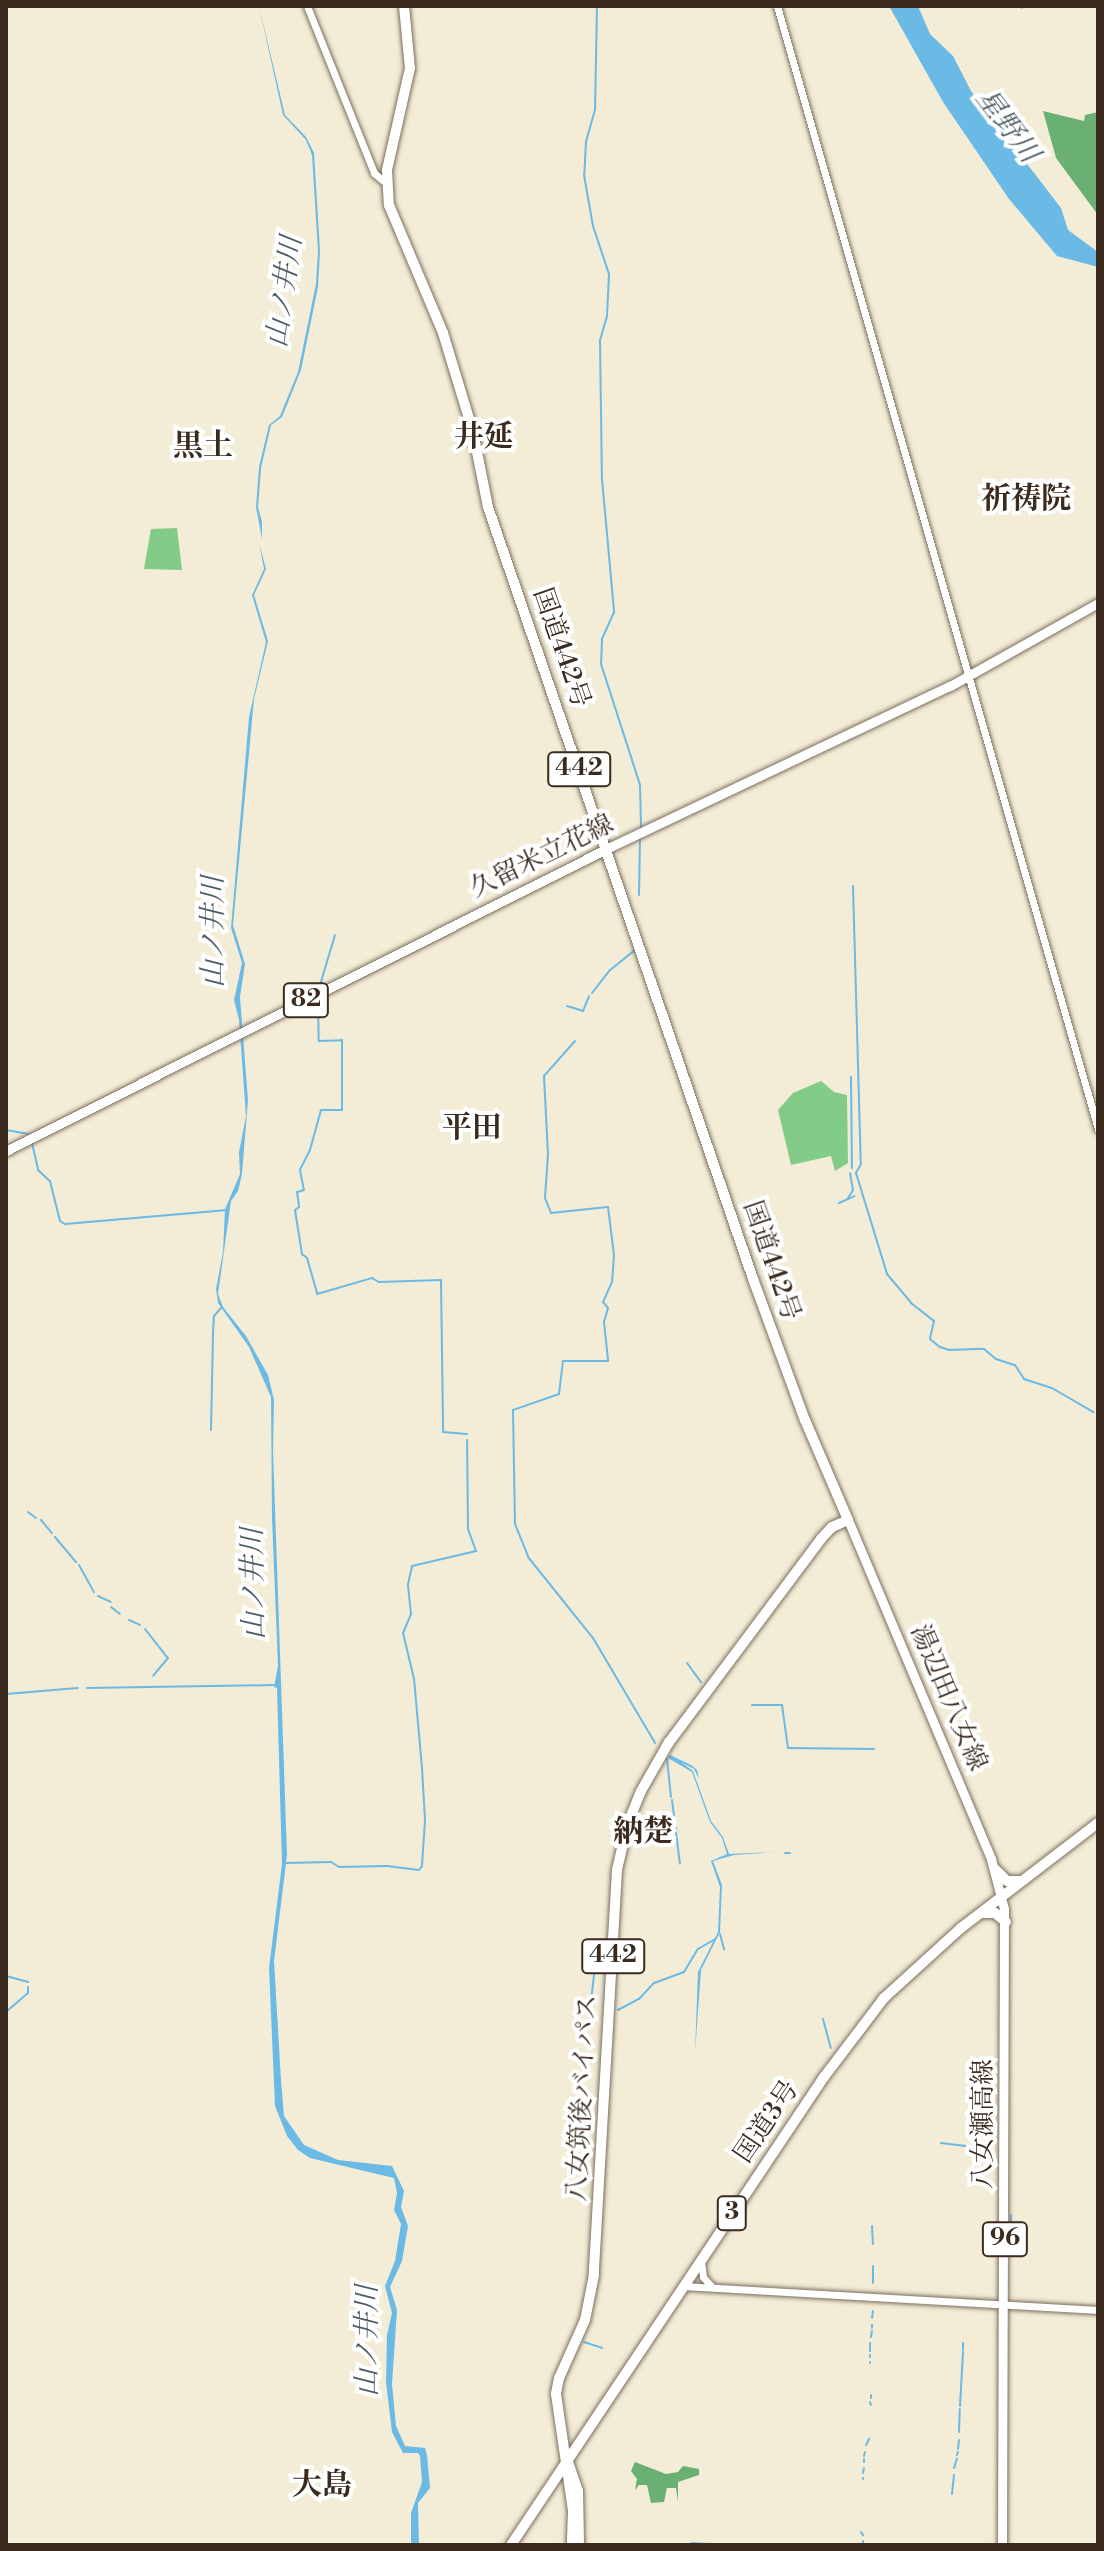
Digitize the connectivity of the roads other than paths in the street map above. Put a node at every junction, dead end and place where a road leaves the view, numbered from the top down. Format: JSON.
{"nodes":[{"id":1,"x":307,"y":6,"type":"edge"},
{"id":2,"x":404,"y":6,"type":"edge"},
{"id":3,"x":777,"y":6,"type":"edge"},
{"id":4,"x":386,"y":183,"type":"junction"},
{"id":5,"x":1098,"y":603,"type":"edge"},
{"id":6,"x":970,"y":675,"type":"junction"},
{"id":7,"x":606,"y":849,"type":"junction"},
{"id":8,"x":1098,"y":1129,"type":"edge"},
{"id":9,"x":6,"y":1151,"type":"edge"},
{"id":10,"x":848,"y":1520,"type":"junction"},
{"id":11,"x":1098,"y":1823,"type":"edge"},
{"id":12,"x":996,"y":1870,"type":"junction"},
{"id":13,"x":1021,"y":1881,"type":"junction"},
{"id":14,"x":1002,"y":1895,"type":"junction"},
{"id":15,"x":980,"y":1913,"type":"junction"},
{"id":16,"x":1006,"y":1922,"type":"junction"},
{"id":17,"x":702,"y":2258,"type":"junction"},
{"id":18,"x":683,"y":2286,"type":"junction"},
{"id":19,"x":713,"y":2287,"type":"junction"},
{"id":20,"x":1004,"y":2305,"type":"junction"},
{"id":21,"x":1098,"y":2310,"type":"edge"},
{"id":22,"x":561,"y":2433,"type":"junction"},
{"id":23,"x":580,"y":2441,"type":"junction"},
{"id":24,"x":567,"y":2460,"type":"junction"},
{"id":25,"x":546,"y":2492,"type":"junction"},
{"id":26,"x":570,"y":2492,"type":"junction"},
{"id":27,"x":511,"y":2545,"type":"edge"},
{"id":28,"x":572,"y":2545,"type":"edge"},
{"id":29,"x":579,"y":2545,"type":"edge"},
{"id":30,"x":1002,"y":2545,"type":"edge"}],
"edges":[{"from":1,"to":4,"type":"street"},
{"from":2,"to":4,"type":"highway","name":"国道442号","number":"442"},
{"from":3,"to":6,"type":"street"},
{"from":4,"to":7,"type":"highway","name":"国道442号","number":"442"},
{"from":5,"to":6,"type":"main road","name":"久留米立花線","number":"82"},
{"from":6,"to":7,"type":"main road","name":"久留米立花線","number":"82"},
{"from":6,"to":8,"type":"street"},
{"from":7,"to":9,"type":"main road","name":"久留米立花線","number":"82"},
{"from":7,"to":10,"type":"highway","name":"国道442号","number":"442"},
{"from":10,"to":12,"type":"main road","name":"湯辺田八女線"},
{"from":10,"to":22,"type":"highway","name":"八女筑後バイパス","number":"442"},
{"from":11,"to":13,"type":"highway","name":"国道3号","number":"3"},
{"from":12,"to":13,"type":"highway"},
{"from":12,"to":14,"type":"main road","name":"湯辺田八女線"},
{"from":13,"to":14,"type":"highway","name":"国道3号","number":"3"},
{"from":14,"to":15,"type":"highway","name":"国道3号","number":"3"},
{"from":14,"to":16,"type":"main road","name":"八女瀬高線","number":"96"},
{"from":15,"to":16,"type":"highway"},
{"from":15,"to":17,"type":"highway","name":"国道3号","number":"3"},
{"from":16,"to":20,"type":"main road","name":"八女瀬高線","number":"96"},
{"from":17,"to":18,"type":"highway","name":"国道3号","number":"3"},
{"from":17,"to":19,"type":"street"},
{"from":18,"to":19,"type":"street"},
{"from":18,"to":23,"type":"highway","name":"国道3号","number":"3"},
{"from":19,"to":20,"type":"street"},
{"from":20,"to":21,"type":"street"},
{"from":20,"to":30,"type":"main road","name":"八女瀬高線","number":"96"},
{"from":22,"to":23,"type":"highway"},
{"from":22,"to":24,"type":"highway","name":"八女筑後バイパス","number":"442"},
{"from":23,"to":24,"type":"highway","name":"国道3号","number":"3"},
{"from":24,"to":25,"type":"highway","name":"国道3号","number":"3"},
{"from":24,"to":26,"type":"highway","name":"八女筑後バイパス","number":"442"},
{"from":24,"to":29,"type":"highway","name":"八女筑後バイパス","number":"442"},
{"from":25,"to":26,"type":"highway"},
{"from":25,"to":27,"type":"highway","name":"国道3号","number":"3"},
{"from":26,"to":28,"type":"highway","name":"八女筑後バイパス","number":"442"}]}
